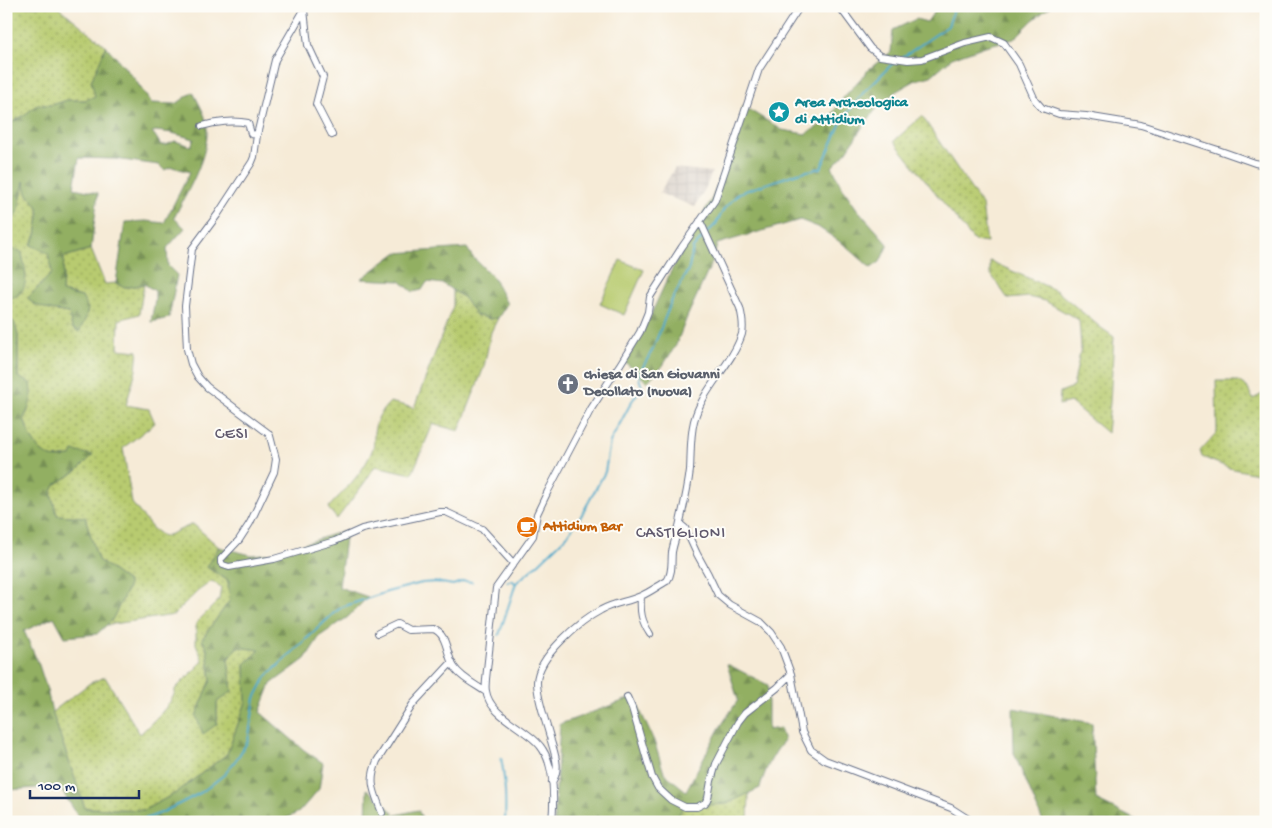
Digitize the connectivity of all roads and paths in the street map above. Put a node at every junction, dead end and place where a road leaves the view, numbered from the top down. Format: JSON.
{"nodes":[{"id":1,"x":800,"y":6,"type":"edge"},
{"id":2,"x":838,"y":6,"type":"edge"},
{"id":3,"x":305,"y":7,"type":"edge"},
{"id":4,"x":202,"y":126,"type":"dead end"},
{"id":5,"x":257,"y":135,"type":"junction"},
{"id":6,"x":332,"y":135,"type":"dead end"},
{"id":7,"x":1266,"y":165,"type":"edge"},
{"id":8,"x":701,"y":223,"type":"junction"},
{"id":9,"x":680,"y":524,"type":"junction"},
{"id":10,"x":513,"y":563,"type":"junction"},
{"id":11,"x":641,"y":596,"type":"junction"},
{"id":12,"x":378,"y":633,"type":"dead end"},
{"id":13,"x":650,"y":634,"type":"dead end"},
{"id":14,"x":452,"y":662,"type":"junction"},
{"id":15,"x":791,"y":674,"type":"junction"},
{"id":16,"x":486,"y":692,"type":"junction"},
{"id":17,"x":627,"y":697,"type":"dead end"},
{"id":18,"x":552,"y":782,"type":"junction"},
{"id":19,"x":382,"y":813,"type":"dead end"},
{"id":20,"x":552,"y":822,"type":"edge"},
{"id":21,"x":973,"y":822,"type":"edge"}],
"edges":[{"from":1,"to":8,"type":"street"},
{"from":2,"to":7,"type":"street"},
{"from":3,"to":5,"type":"street"},
{"from":3,"to":6,"type":"street"},
{"from":4,"to":5,"type":"street"},
{"from":5,"to":10,"type":"street"},
{"from":8,"to":9,"type":"street"},
{"from":8,"to":10,"type":"street"},
{"from":9,"to":11,"type":"street"},
{"from":9,"to":15,"type":"street"},
{"from":10,"to":16,"type":"street"},
{"from":11,"to":13,"type":"street"},
{"from":11,"to":18,"type":"street"},
{"from":12,"to":14,"type":"street"},
{"from":14,"to":16,"type":"street"},
{"from":14,"to":19,"type":"street"},
{"from":15,"to":17,"type":"street"},
{"from":15,"to":21,"type":"street"},
{"from":16,"to":18,"type":"street"},
{"from":18,"to":20,"type":"street"}]}
